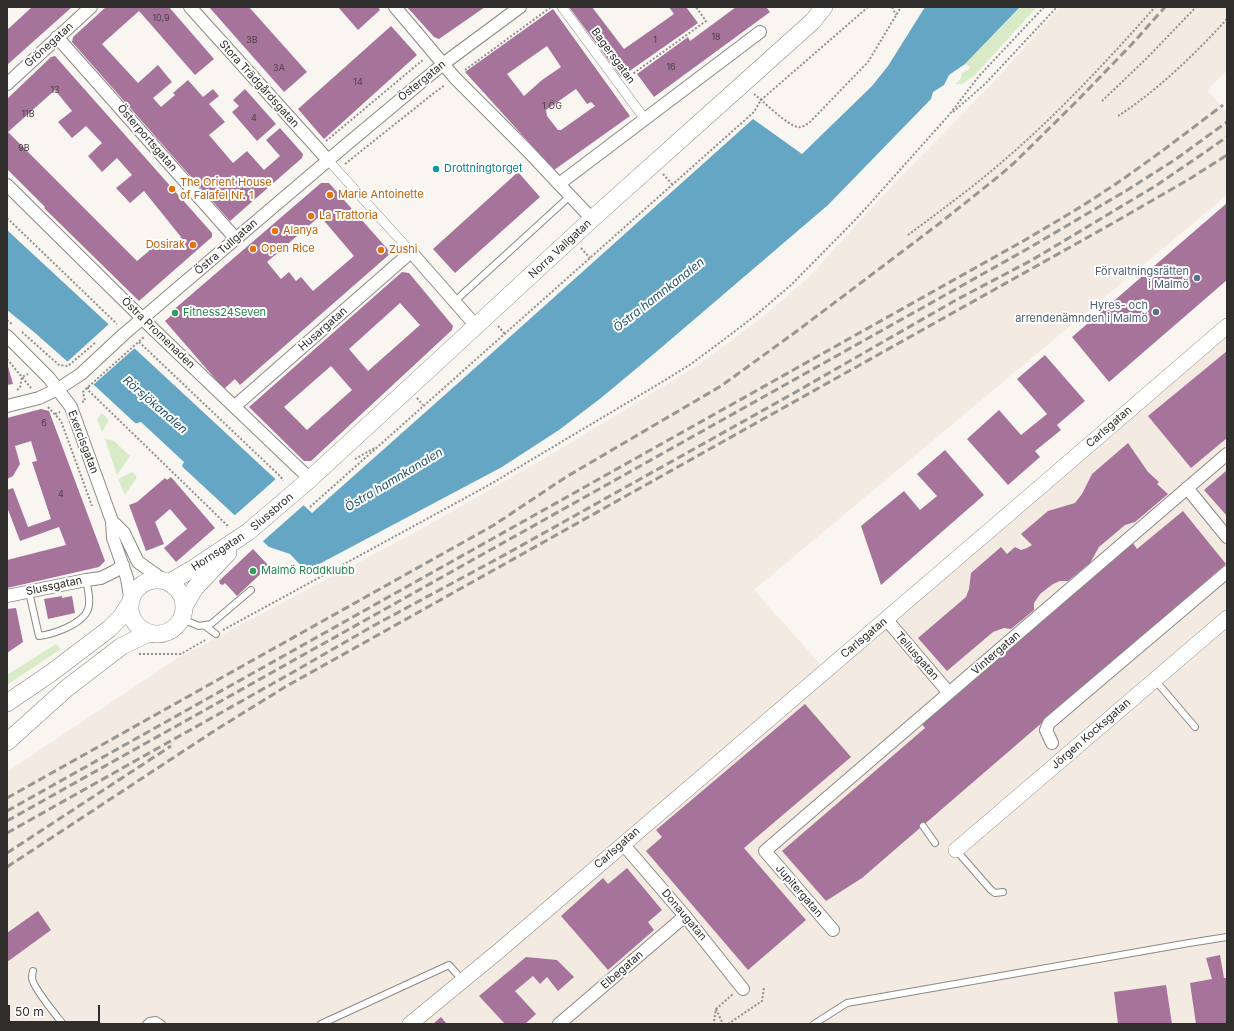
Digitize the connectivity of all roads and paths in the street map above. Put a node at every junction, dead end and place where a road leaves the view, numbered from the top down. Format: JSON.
{"nodes":[{"id":1,"x":91,"y":7,"type":"edge"},
{"id":2,"x":190,"y":7,"type":"edge"},
{"id":3,"x":395,"y":7,"type":"edge"},
{"id":4,"x":520,"y":7,"type":"edge"},
{"id":5,"x":551,"y":7,"type":"edge"},
{"id":6,"x":562,"y":7,"type":"edge"},
{"id":7,"x":696,"y":7,"type":"edge"},
{"id":8,"x":824,"y":7,"type":"edge"},
{"id":9,"x":868,"y":7,"type":"edge"},
{"id":10,"x":892,"y":7,"type":"edge"},
{"id":11,"x":901,"y":7,"type":"edge"},
{"id":12,"x":1044,"y":7,"type":"edge"},
{"id":13,"x":1057,"y":7,"type":"edge"},
{"id":14,"x":1155,"y":7,"type":"edge"},
{"id":15,"x":1196,"y":7,"type":"edge"},
{"id":16,"x":896,"y":15,"type":"junction"},
{"id":17,"x":1227,"y":20,"type":"edge"},
{"id":18,"x":760,"y":32,"type":"dead end"},
{"id":19,"x":57,"y":38,"type":"junction"},
{"id":20,"x":443,"y":64,"type":"junction"},
{"id":21,"x":455,"y":78,"type":"junction"},
{"id":22,"x":7,"y":84,"type":"edge"},
{"id":23,"x":618,"y":84,"type":"junction"},
{"id":24,"x":750,"y":91,"type":"dead end"},
{"id":25,"x":761,"y":100,"type":"junction"},
{"id":26,"x":1102,"y":101,"type":"dead end"},
{"id":27,"x":949,"y":115,"type":"junction"},
{"id":28,"x":1118,"y":116,"type":"dead end"},
{"id":29,"x":644,"y":118,"type":"junction"},
{"id":30,"x":328,"y":160,"type":"junction"},
{"id":31,"x":337,"y":170,"type":"junction"},
{"id":32,"x":661,"y":172,"type":"dead end"},
{"id":33,"x":559,"y":184,"type":"junction"},
{"id":34,"x":7,"y":185,"type":"edge"},
{"id":35,"x":672,"y":185,"type":"junction"},
{"id":36,"x":570,"y":196,"type":"junction"},
{"id":37,"x":7,"y":218,"type":"edge"},
{"id":38,"x":592,"y":219,"type":"junction"},
{"id":39,"x":908,"y":235,"type":"dead end"},
{"id":40,"x":236,"y":239,"type":"junction"},
{"id":41,"x":579,"y":246,"type":"dead end"},
{"id":42,"x":411,"y":252,"type":"junction"},
{"id":43,"x":590,"y":258,"type":"junction"},
{"id":44,"x":454,"y":302,"type":"junction"},
{"id":45,"x":143,"y":318,"type":"junction"},
{"id":46,"x":7,"y":320,"type":"edge"},
{"id":47,"x":496,"y":323,"type":"dead end"},
{"id":48,"x":12,"y":324,"type":"dead end"},
{"id":49,"x":117,"y":324,"type":"dead end"},
{"id":50,"x":476,"y":326,"type":"junction"},
{"id":51,"x":1227,"y":326,"type":"edge"},
{"id":52,"x":18,"y":329,"type":"dead end"},
{"id":53,"x":505,"y":334,"type":"junction"},
{"id":54,"x":7,"y":336,"type":"edge"},
{"id":55,"x":98,"y":340,"type":"dead end"},
{"id":56,"x":139,"y":342,"type":"dead end"},
{"id":57,"x":135,"y":345,"type":"dead end"},
{"id":58,"x":7,"y":359,"type":"edge"},
{"id":59,"x":22,"y":377,"type":"junction"},
{"id":60,"x":88,"y":387,"type":"junction"},
{"id":61,"x":58,"y":389,"type":"junction"},
{"id":62,"x":16,"y":391,"type":"dead end"},
{"id":63,"x":39,"y":398,"type":"junction"},
{"id":64,"x":416,"y":398,"type":"dead end"},
{"id":65,"x":7,"y":406,"type":"edge"},
{"id":66,"x":235,"y":406,"type":"junction"},
{"id":67,"x":424,"y":406,"type":"junction"},
{"id":68,"x":71,"y":408,"type":"junction"},
{"id":69,"x":380,"y":444,"type":"junction"},
{"id":70,"x":1227,"y":454,"type":"edge"},
{"id":71,"x":349,"y":462,"type":"dead end"},
{"id":72,"x":310,"y":479,"type":"junction"},
{"id":73,"x":289,"y":486,"type":"junction"},
{"id":74,"x":1187,"y":488,"type":"junction"},
{"id":75,"x":310,"y":507,"type":"dead end"},
{"id":76,"x":93,"y":508,"type":"dead end"},
{"id":77,"x":112,"y":521,"type":"junction"},
{"id":78,"x":228,"y":527,"type":"dead end"},
{"id":79,"x":248,"y":532,"type":"junction"},
{"id":80,"x":1227,"y":537,"type":"edge"},
{"id":81,"x":123,"y":565,"type":"junction"},
{"id":82,"x":1227,"y":572,"type":"edge"},
{"id":83,"x":86,"y":580,"type":"junction"},
{"id":84,"x":166,"y":581,"type":"junction"},
{"id":85,"x":251,"y":590,"type":"dead end"},
{"id":86,"x":29,"y":592,"type":"junction"},
{"id":87,"x":7,"y":596,"type":"edge"},
{"id":88,"x":130,"y":600,"type":"junction"},
{"id":89,"x":183,"y":612,"type":"junction"},
{"id":90,"x":1227,"y":618,"type":"edge"},
{"id":91,"x":886,"y":619,"type":"junction"},
{"id":92,"x":205,"y":626,"type":"junction"},
{"id":93,"x":149,"y":633,"type":"junction"},
{"id":94,"x":216,"y":634,"type":"junction"},
{"id":95,"x":134,"y":654,"type":"dead end"},
{"id":96,"x":1155,"y":680,"type":"junction"},
{"id":97,"x":67,"y":688,"type":"junction"},
{"id":98,"x":949,"y":693,"type":"junction"},
{"id":99,"x":7,"y":704,"type":"edge"},
{"id":100,"x":1195,"y":727,"type":"dead end"},
{"id":101,"x":7,"y":728,"type":"edge"},
{"id":102,"x":7,"y":742,"type":"edge"},
{"id":103,"x":1052,"y":743,"type":"dead end"},
{"id":104,"x":923,"y":826,"type":"dead end"},
{"id":105,"x":935,"y":843,"type":"dead end"},
{"id":106,"x":623,"y":844,"type":"junction"},
{"id":107,"x":956,"y":850,"type":"joint"},
{"id":108,"x":765,"y":851,"type":"joint"},
{"id":109,"x":1002,"y":892,"type":"dead end"},
{"id":110,"x":685,"y":916,"type":"junction"},
{"id":111,"x":834,"y":930,"type":"dead end"},
{"id":112,"x":1227,"y":937,"type":"edge"},
{"id":113,"x":33,"y":971,"type":"dead end"},
{"id":114,"x":464,"y":983,"type":"junction"},
{"id":115,"x":743,"y":988,"type":"joint"},
{"id":116,"x":764,"y":988,"type":"dead end"},
{"id":117,"x":716,"y":1009,"type":"junction"},
{"id":118,"x":714,"y":1021,"type":"dead end"},
{"id":119,"x":63,"y":1024,"type":"edge"},
{"id":120,"x":146,"y":1024,"type":"edge"},
{"id":121,"x":162,"y":1024,"type":"edge"},
{"id":122,"x":321,"y":1024,"type":"edge"},
{"id":123,"x":410,"y":1024,"type":"edge"},
{"id":124,"x":422,"y":1024,"type":"edge"},
{"id":125,"x":559,"y":1024,"type":"edge"},
{"id":126,"x":723,"y":1024,"type":"edge"},
{"id":127,"x":728,"y":1024,"type":"edge"},
{"id":128,"x":814,"y":1024,"type":"edge"}],
"edges":[{"from":1,"to":19,"type":"street","name":"Grönegatan"},
{"from":2,"to":30,"type":"street","name":"Stora Trädgårdsgatan"},
{"from":3,"to":20,"type":"street"},
{"from":4,"to":20,"type":"street","name":"Östergatan"},
{"from":5,"to":21,"type":"path"},
{"from":6,"to":23,"type":"street","name":"Bagersgatan"},
{"from":7,"to":23,"type":"path"},
{"from":8,"to":38,"type":"main road","name":"Norra Vallgatan"},
{"from":9,"to":25,"type":"path"},
{"from":10,"to":16,"type":"path"},
{"from":11,"to":16,"type":"path"},
{"from":12,"to":27,"type":"path"},
{"from":13,"to":27,"type":"path"},
{"from":14,"to":39,"type":"path"},
{"from":15,"to":26,"type":"path"},
{"from":16,"to":25,"type":"path"},
{"from":17,"to":28,"type":"path"},
{"from":18,"to":29,"type":"street"},
{"from":19,"to":22,"type":"street","name":"Grönegatan"},
{"from":19,"to":40,"type":"street","name":"Österportsgatan"},
{"from":20,"to":21,"type":"street"},
{"from":20,"to":30,"type":"street","name":"Östergatan"},
{"from":21,"to":31,"type":"path"},
{"from":21,"to":33,"type":"street"},
{"from":23,"to":29,"type":"street","name":"Bagersgatan"},
{"from":24,"to":25,"type":"path"},
{"from":25,"to":35,"type":"path"},
{"from":27,"to":94,"type":"path"},
{"from":29,"to":33,"type":"street"},
{"from":30,"to":31,"type":"street"},
{"from":30,"to":40,"type":"street","name":"Östra Tullgatan"},
{"from":31,"to":42,"type":"street"},
{"from":32,"to":35,"type":"path"},
{"from":33,"to":36,"type":"street"},
{"from":34,"to":45,"type":"street","name":"Östra Promenaden"},
{"from":35,"to":43,"type":"path"},
{"from":36,"to":38,"type":"street"},
{"from":36,"to":44,"type":"lane"},
{"from":37,"to":49,"type":"path"},
{"from":38,"to":50,"type":"main road","name":"Norra Vallgatan"},
{"from":40,"to":45,"type":"street","name":"Östra Tullgatan"},
{"from":41,"to":43,"type":"path"},
{"from":42,"to":44,"type":"street"},
{"from":42,"to":66,"type":"street","name":"Husargatan"},
{"from":43,"to":53,"type":"path"},
{"from":44,"to":50,"type":"street"},
{"from":45,"to":61,"type":"street","name":"Östra Tullgatan"},
{"from":45,"to":66,"type":"street","name":"Östra Promenaden"},
{"from":46,"to":48,"type":"path"},
{"from":47,"to":53,"type":"path"},
{"from":50,"to":72,"type":"main road","name":"Norra Vallgatan"},
{"from":51,"to":91,"type":"street","name":"Carlsgatan"},
{"from":52,"to":55,"type":"path"},
{"from":53,"to":67,"type":"path"},
{"from":54,"to":61,"type":"street","name":"Exercisgatan"},
{"from":56,"to":73,"type":"path"},
{"from":57,"to":60,"type":"path"},
{"from":58,"to":59,"type":"path"},
{"from":59,"to":62,"type":"path"},
{"from":59,"to":63,"type":"path"},
{"from":60,"to":68,"type":"path"},
{"from":60,"to":78,"type":"path"},
{"from":61,"to":63,"type":"street"},
{"from":61,"to":68,"type":"street","name":"Exercisgatan"},
{"from":63,"to":65,"type":"street"},
{"from":63,"to":76,"type":"path"},
{"from":64,"to":67,"type":"path"},
{"from":66,"to":72,"type":"street","name":"Östra Promenaden"},
{"from":67,"to":69,"type":"path"},
{"from":68,"to":77,"type":"street","name":"Exercisgatan"},
{"from":69,"to":71,"type":"path"},
{"from":69,"to":75,"type":"path"},
{"from":70,"to":74,"type":"street","name":"Vintergatan"},
{"from":72,"to":73,"type":"main road","name":"Norra Vallgatan"},
{"from":73,"to":79,"type":"main road","name":"Slussbron"},
{"from":74,"to":80,"type":"street"},
{"from":74,"to":98,"type":"street","name":"Vintergatan"},
{"from":77,"to":81,"type":"street","name":"Exercisgatan"},
{"from":77,"to":84,"type":"street","name":"Exercisgatan"},
{"from":79,"to":84,"type":"main road","name":"Hornsgatan"},
{"from":79,"to":89,"type":"main road","name":"Hornsgatan"},
{"from":81,"to":83,"type":"street","name":"Slussgatan"},
{"from":81,"to":88,"type":"street","name":"Exercisgatan"},
{"from":82,"to":103,"type":"street","name":"Jörgen Kocksgatan"},
{"from":83,"to":86,"type":"street","name":"Slussgatan"},
{"from":83,"to":86,"type":"lane"},
{"from":84,"to":88,"type":"main road","name":"Hornsgatan"},
{"from":84,"to":89,"type":"main road"},
{"from":85,"to":92,"type":"lane"},
{"from":86,"to":87,"type":"street","name":"Slussgatan"},
{"from":88,"to":93,"type":"main road"},
{"from":88,"to":99,"type":"main road","name":"Hornsgatan"},
{"from":89,"to":92,"type":"lane"},
{"from":89,"to":93,"type":"main road","name":"Hornsgatan"},
{"from":90,"to":96,"type":"street","name":"Jörgen Kocksgatan"},
{"from":91,"to":98,"type":"street","name":"Tellusgatan"},
{"from":91,"to":106,"type":"street","name":"Carlsgatan"},
{"from":92,"to":94,"type":"lane"},
{"from":93,"to":97,"type":"main road","name":"Hornsgatan"},
{"from":94,"to":95,"type":"path"},
{"from":96,"to":100,"type":"lane"},
{"from":96,"to":107,"type":"street","name":"Jörgen Kocksgatan"},
{"from":97,"to":101,"type":"main road"},
{"from":97,"to":102,"type":"main road","name":"Hornsgatan"},
{"from":98,"to":108,"type":"street","name":"Vintergatan"},
{"from":104,"to":105,"type":"lane"},
{"from":106,"to":110,"type":"street","name":"Donaugatan"},
{"from":106,"to":114,"type":"street","name":"Carlsgatan"},
{"from":107,"to":109,"type":"lane"},
{"from":108,"to":111,"type":"street","name":"Jupitergatan"},
{"from":110,"to":115,"type":"street","name":"Donaugatan"},
{"from":110,"to":125,"type":"street","name":"Elbegatan"},
{"from":112,"to":128,"type":"lane"},
{"from":113,"to":119,"type":"lane"},
{"from":114,"to":122,"type":"lane"},
{"from":114,"to":123,"type":"street","name":"Carlsgatan"},
{"from":114,"to":124,"type":"street","name":"Carlsgatan"},
{"from":115,"to":117,"type":"path"},
{"from":116,"to":127,"type":"path"},
{"from":117,"to":118,"type":"path"},
{"from":117,"to":126,"type":"path"},
{"from":120,"to":121,"type":"lane"}]}
